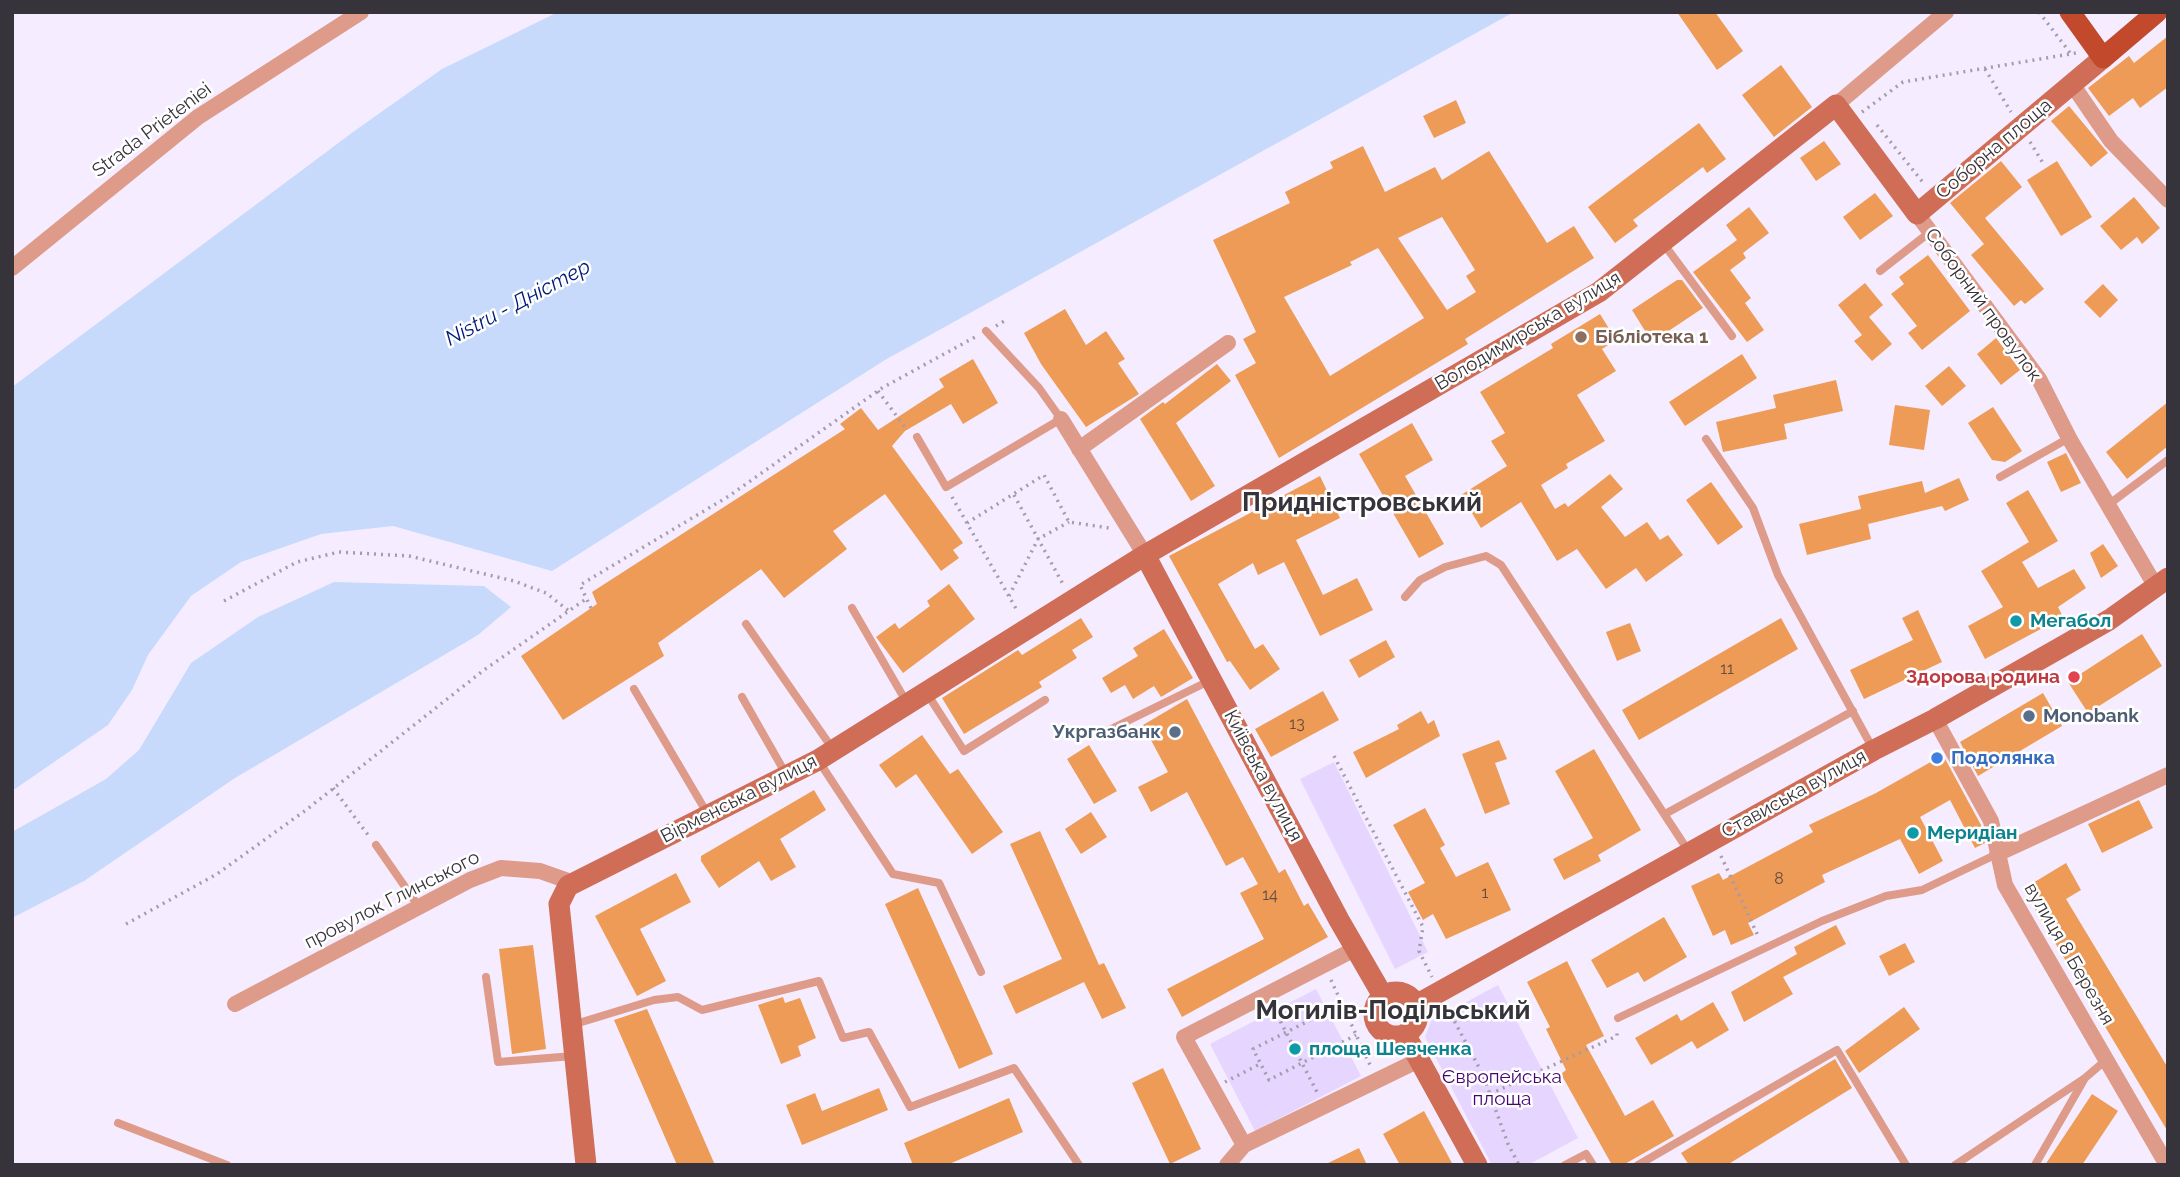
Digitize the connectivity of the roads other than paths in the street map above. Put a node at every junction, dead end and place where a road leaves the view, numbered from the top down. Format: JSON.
{"nodes":[{"id":1,"x":361,"y":12,"type":"edge"},
{"id":2,"x":1946,"y":12,"type":"edge"},
{"id":3,"x":2070,"y":12,"type":"edge"},
{"id":4,"x":2157,"y":12,"type":"edge"},
{"id":5,"x":2099,"y":54,"type":"junction"},
{"id":6,"x":2072,"y":84,"type":"junction"},
{"id":7,"x":1850,"y":112,"type":"junction"},
{"id":8,"x":2168,"y":200,"type":"edge"},
{"id":9,"x":1917,"y":214,"type":"junction"},
{"id":10,"x":1930,"y":232,"type":"junction"},
{"id":11,"x":1663,"y":243,"type":"junction"},
{"id":12,"x":12,"y":268,"type":"edge"},
{"id":13,"x":1880,"y":271,"type":"dead end"},
{"id":14,"x":986,"y":331,"type":"road end"},
{"id":15,"x":1732,"y":336,"type":"dead end"},
{"id":16,"x":1228,"y":343,"type":"dead end"},
{"id":17,"x":1061,"y":419,"type":"junction"},
{"id":18,"x":917,"y":437,"type":"road end"},
{"id":19,"x":2068,"y":438,"type":"junction"},
{"id":20,"x":1706,"y":439,"type":"dead end"},
{"id":21,"x":1079,"y":449,"type":"junction"},
{"id":22,"x":2168,"y":460,"type":"edge"},
{"id":23,"x":2000,"y":477,"type":"dead end"},
{"id":24,"x":2108,"y":505,"type":"junction"},
{"id":25,"x":1145,"y":555,"type":"junction"},
{"id":26,"x":2162,"y":583,"type":"edge"},
{"id":27,"x":1405,"y":597,"type":"dead end"},
{"id":28,"x":852,"y":608,"type":"dead end"},
{"id":29,"x":746,"y":624,"type":"dead end"},
{"id":30,"x":1212,"y":680,"type":"junction"},
{"id":31,"x":634,"y":689,"type":"dead end"},
{"id":32,"x":926,"y":692,"type":"junction"},
{"id":33,"x":742,"y":696,"type":"dead end"},
{"id":34,"x":1045,"y":700,"type":"dead end"},
{"id":35,"x":908,"y":704,"type":"junction"},
{"id":36,"x":1853,"y":711,"type":"junction"},
{"id":37,"x":1935,"y":719,"type":"junction"},
{"id":38,"x":1107,"y":731,"type":"dead end"},
{"id":39,"x":1874,"y":750,"type":"junction"},
{"id":40,"x":826,"y":755,"type":"junction"},
{"id":41,"x":2168,"y":775,"type":"edge"},
{"id":42,"x":787,"y":776,"type":"junction"},
{"id":43,"x":1665,"y":814,"type":"junction"},
{"id":44,"x":708,"y":816,"type":"junction"},
{"id":45,"x":376,"y":845,"type":"road end"},
{"id":46,"x":1689,"y":852,"type":"junction"},
{"id":47,"x":1997,"y":855,"type":"junction"},
{"id":48,"x":574,"y":883,"type":"junction"},
{"id":49,"x":419,"y":907,"type":"junction"},
{"id":50,"x":1355,"y":949,"type":"junction"},
{"id":51,"x":981,"y":972,"type":"dead end"},
{"id":52,"x":486,"y":977,"type":"dead end"},
{"id":53,"x":1383,"y":996,"type":"junction"},
{"id":54,"x":235,"y":1004,"type":"dead end"},
{"id":55,"x":1416,"y":1005,"type":"junction"},
{"id":56,"x":1618,"y":1018,"type":"road end"},
{"id":57,"x":572,"y":1025,"type":"junction"},
{"id":58,"x":1405,"y":1034,"type":"junction"},
{"id":59,"x":575,"y":1056,"type":"junction"},
{"id":60,"x":1419,"y":1059,"type":"junction"},
{"id":61,"x":2106,"y":1060,"type":"junction"},
{"id":62,"x":2085,"y":1078,"type":"junction"},
{"id":63,"x":118,"y":1123,"type":"dead end"},
{"id":64,"x":1244,"y":1145,"type":"junction"},
{"id":65,"x":2165,"y":1157,"type":"edge"},
{"id":66,"x":227,"y":1165,"type":"edge"},
{"id":67,"x":586,"y":1165,"type":"edge"},
{"id":68,"x":1079,"y":1165,"type":"edge"},
{"id":69,"x":1227,"y":1165,"type":"edge"},
{"id":70,"x":1477,"y":1165,"type":"edge"},
{"id":71,"x":1565,"y":1165,"type":"edge"},
{"id":72,"x":1593,"y":1165,"type":"edge"},
{"id":73,"x":1638,"y":1165,"type":"edge"},
{"id":74,"x":1906,"y":1165,"type":"edge"},
{"id":75,"x":1955,"y":1165,"type":"edge"},
{"id":76,"x":2035,"y":1165,"type":"edge"}],
"edges":[{"from":1,"to":12,"type":"street","name":"Strada Prieteniei"},
{"from":2,"to":7,"type":"street","name":"Володимирська вулиця"},
{"from":3,"to":5,"type":"main road"},
{"from":4,"to":5,"type":"main road","name":"Соборна площа"},
{"from":5,"to":6,"type":"main road","name":"Соборна площа"},
{"from":6,"to":8,"type":"street","name":"Соборна площа"},
{"from":6,"to":9,"type":"main road","name":"Соборна площа"},
{"from":7,"to":9,"type":"main road","name":"Соборний провулок"},
{"from":7,"to":11,"type":"main road","name":"Володимирська вулиця"},
{"from":9,"to":10,"type":"street","name":"Соборний провулок"},
{"from":10,"to":13,"type":"lane"},
{"from":10,"to":19,"type":"street","name":"Соборний провулок"},
{"from":11,"to":15,"type":"lane"},
{"from":11,"to":25,"type":"main road","name":"Володимирська вулиця"},
{"from":14,"to":17,"type":"lane"},
{"from":16,"to":21,"type":"street"},
{"from":17,"to":18,"type":"lane"},
{"from":17,"to":21,"type":"street"},
{"from":19,"to":23,"type":"lane"},
{"from":19,"to":24,"type":"street","name":"Соборний провулок"},
{"from":20,"to":36,"type":"lane"},
{"from":21,"to":25,"type":"street"},
{"from":22,"to":24,"type":"lane"},
{"from":24,"to":26,"type":"street","name":"Соборний провулок"},
{"from":25,"to":30,"type":"main road","name":"Київська вулиця"},
{"from":25,"to":32,"type":"main road","name":"Вірменська вулиця"},
{"from":26,"to":37,"type":"main road","name":"Стависька вулиця"},
{"from":27,"to":43,"type":"lane"},
{"from":28,"to":35,"type":"lane"},
{"from":29,"to":40,"type":"lane"},
{"from":30,"to":38,"type":"lane"},
{"from":30,"to":50,"type":"main road","name":"Київська вулиця"},
{"from":31,"to":44,"type":"lane"},
{"from":32,"to":34,"type":"lane"},
{"from":32,"to":35,"type":"main road","name":"Вірменська вулиця"},
{"from":33,"to":42,"type":"lane"},
{"from":35,"to":40,"type":"main road","name":"Вірменська вулиця"},
{"from":36,"to":39,"type":"lane"},
{"from":36,"to":43,"type":"lane"},
{"from":37,"to":39,"type":"main road","name":"Стависька вулиця"},
{"from":37,"to":47,"type":"street","name":"вулиця 8 Березня"},
{"from":39,"to":46,"type":"main road","name":"Стависька вулиця"},
{"from":40,"to":42,"type":"main road","name":"Вірменська вулиця"},
{"from":40,"to":51,"type":"lane"},
{"from":41,"to":47,"type":"street"},
{"from":42,"to":44,"type":"main road","name":"Вірменська вулиця"},
{"from":43,"to":46,"type":"lane"},
{"from":44,"to":48,"type":"main road","name":"Вірменська вулиця"},
{"from":45,"to":49,"type":"lane"},
{"from":46,"to":55,"type":"main road","name":"Стависька вулиця"},
{"from":47,"to":56,"type":"lane"},
{"from":47,"to":61,"type":"street","name":"вулиця 8 Березня"},
{"from":48,"to":49,"type":"street","name":"провулок Глинського"},
{"from":48,"to":57,"type":"main road"},
{"from":49,"to":54,"type":"street","name":"провулок Глинського"},
{"from":50,"to":53,"type":"main road","name":"Київська вулиця"},
{"from":50,"to":64,"type":"street"},
{"from":52,"to":59,"type":"lane"},
{"from":53,"to":55,"type":"main road"},
{"from":53,"to":58,"type":"main road"},
{"from":55,"to":58,"type":"main road"},
{"from":57,"to":59,"type":"main road"},
{"from":57,"to":68,"type":"lane"},
{"from":58,"to":60,"type":"main road"},
{"from":59,"to":67,"type":"main road"},
{"from":60,"to":64,"type":"street"},
{"from":60,"to":70,"type":"main road"},
{"from":61,"to":62,"type":"lane"},
{"from":61,"to":65,"type":"street","name":"вулиця 8 Березня"},
{"from":62,"to":75,"type":"lane"},
{"from":62,"to":76,"type":"lane"},
{"from":63,"to":66,"type":"lane"},
{"from":64,"to":69,"type":"street"},
{"from":71,"to":72,"type":"lane"},
{"from":73,"to":74,"type":"lane"}]}
